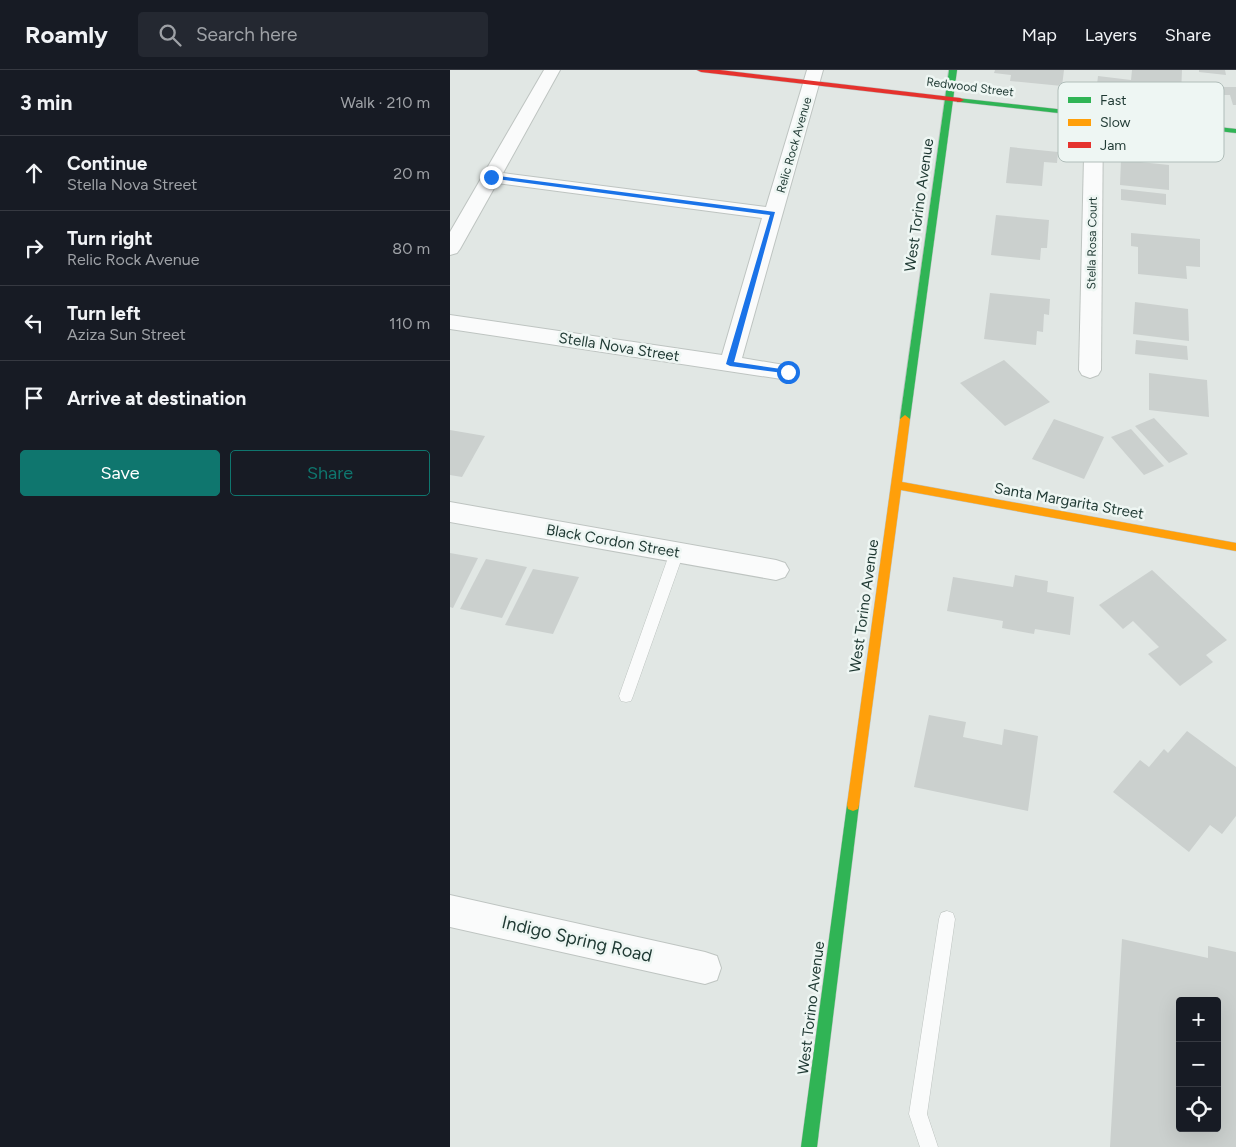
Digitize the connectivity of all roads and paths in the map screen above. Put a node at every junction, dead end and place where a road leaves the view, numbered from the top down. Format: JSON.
{"nodes":[{"id":1,"x":552,"y":70,"type":"edge"},
{"id":2,"x":701,"y":70,"type":"edge"},
{"id":3,"x":953,"y":70,"type":"edge"},
{"id":4,"x":813,"y":76,"type":"edge"},
{"id":5,"x":948,"y":98,"type":"junction"},
{"id":6,"x":1058,"y":111,"type":"edge"},
{"id":7,"x":1093,"y":162,"type":"edge"},
{"id":8,"x":491,"y":177,"type":"junction"},
{"id":9,"x":773,"y":214,"type":"junction"},
{"id":10,"x":450,"y":249,"type":"edge"},
{"id":11,"x":450,"y":322,"type":"edge"},
{"id":12,"x":730,"y":364,"type":"junction"},
{"id":13,"x":1090,"y":370,"type":"dead end"},
{"id":14,"x":788,"y":372,"type":"dead end"},
{"id":15,"x":896,"y":485,"type":"junction"},
{"id":16,"x":450,"y":512,"type":"edge"},
{"id":17,"x":1236,"y":547,"type":"edge"},
{"id":18,"x":678,"y":552,"type":"junction"},
{"id":19,"x":776,"y":570,"type":"dead end"},
{"id":20,"x":626,"y":696,"type":"dead end"},
{"id":21,"x":450,"y":911,"type":"edge"},
{"id":22,"x":946,"y":919,"type":"dead end"},
{"id":23,"x":705,"y":968,"type":"dead end"},
{"id":24,"x":809,"y":1147,"type":"edge"},
{"id":25,"x":929,"y":1147,"type":"edge"}],
"edges":[{"from":1,"to":8,"type":"street"},
{"from":2,"to":4,"type":"street","name":"Redwood Street"},
{"from":3,"to":5,"type":"street","name":"West Torino Avenue"},
{"from":4,"to":5,"type":"street","name":"Redwood Street"},
{"from":4,"to":9,"type":"street","name":"Relic Rock Avenue"},
{"from":5,"to":6,"type":"street","name":"Redwood Street"},
{"from":5,"to":15,"type":"street","name":"West Torino Avenue"},
{"from":7,"to":13,"type":"street","name":"Stella Rosa Court"},
{"from":8,"to":9,"type":"street"},
{"from":8,"to":10,"type":"street"},
{"from":9,"to":12,"type":"street","name":"Relic Rock Avenue"},
{"from":11,"to":12,"type":"street","name":"Stella Nova Street"},
{"from":12,"to":14,"type":"street","name":"Stella Nova Street"},
{"from":15,"to":17,"type":"street","name":"Santa Margarita Street"},
{"from":15,"to":24,"type":"street","name":"West Torino Avenue"},
{"from":16,"to":18,"type":"street","name":"Black Cordon Street"},
{"from":18,"to":19,"type":"street","name":"Black Cordon Street"},
{"from":18,"to":20,"type":"lane"},
{"from":21,"to":23,"type":"street","name":"Indigo Spring Road"},
{"from":22,"to":25,"type":"lane"}]}
